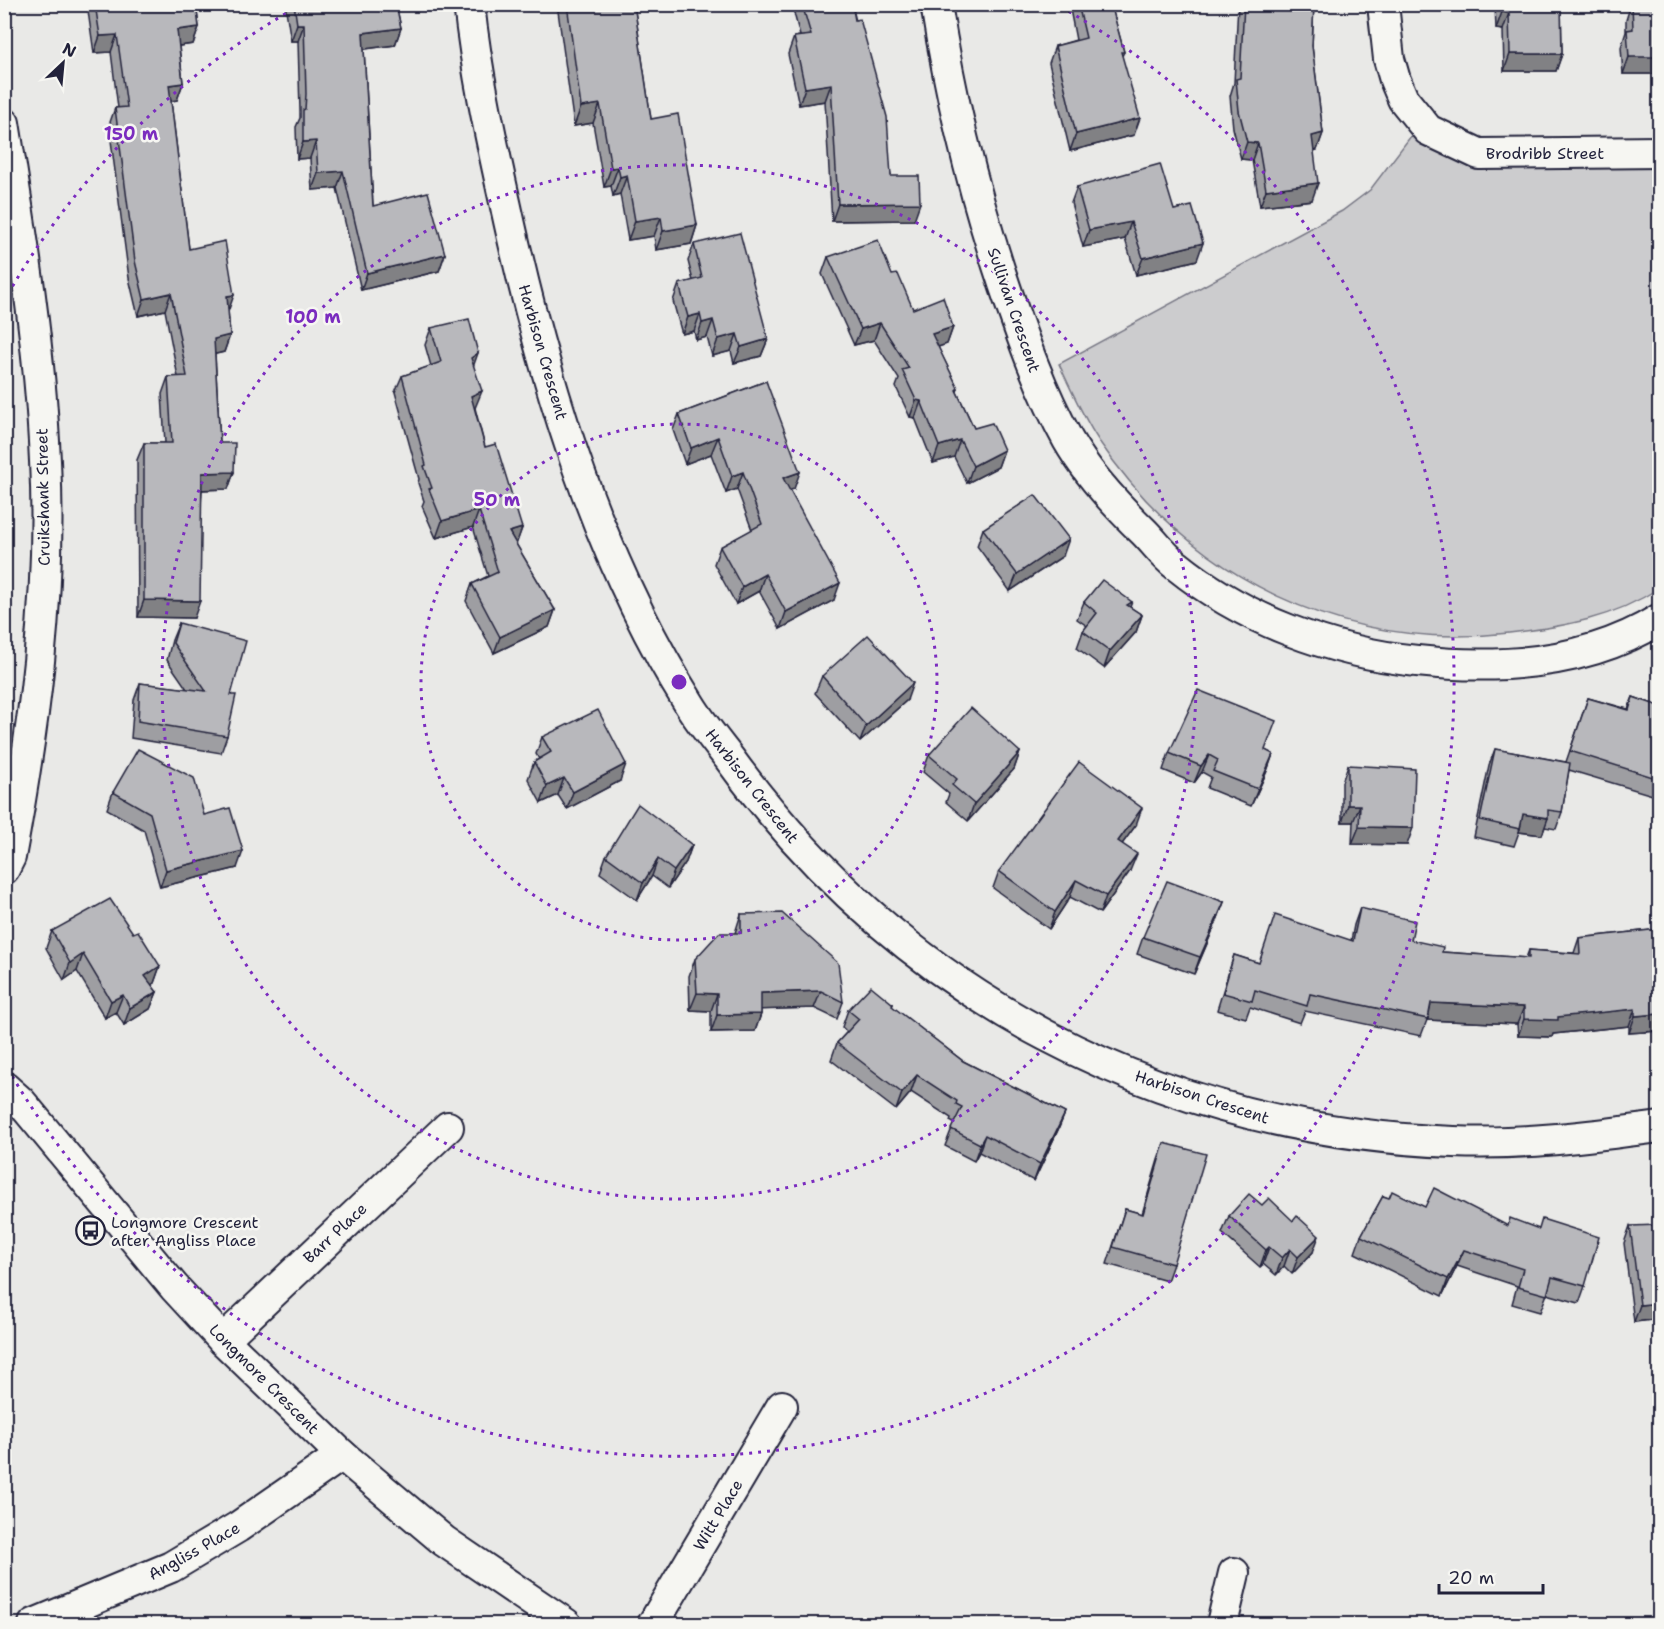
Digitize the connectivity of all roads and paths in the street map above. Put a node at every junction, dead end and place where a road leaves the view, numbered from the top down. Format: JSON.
{"nodes":[{"id":1,"x":469,"y":4,"type":"edge"},
{"id":2,"x":936,"y":4,"type":"edge"},
{"id":3,"x":1383,"y":4,"type":"edge"},
{"id":4,"x":4,"y":123,"type":"edge"},
{"id":5,"x":1659,"y":152,"type":"edge"},
{"id":6,"x":1659,"y":619,"type":"edge"},
{"id":7,"x":4,"y":869,"type":"edge"},
{"id":8,"x":4,"y":1087,"type":"edge"},
{"id":9,"x":448,"y":1127,"type":"dead end"},
{"id":10,"x":1659,"y":1127,"type":"edge"},
{"id":11,"x":223,"y":1340,"type":"junction"},
{"id":12,"x":782,"y":1406,"type":"dead end"},
{"id":13,"x":342,"y":1455,"type":"junction"},
{"id":14,"x":1234,"y":1573,"type":"dead end"},
{"id":15,"x":34,"y":1624,"type":"edge"},
{"id":16,"x":566,"y":1624,"type":"edge"},
{"id":17,"x":653,"y":1624,"type":"edge"},
{"id":18,"x":1222,"y":1624,"type":"edge"}],
"edges":[{"from":1,"to":10,"type":"street","name":"Harbison Crescent"},
{"from":2,"to":6,"type":"street","name":"Sullivan Crescent"},
{"from":3,"to":5,"type":"street","name":"Brodribb Street"},
{"from":4,"to":7,"type":"street","name":"Cruikshank Street"},
{"from":8,"to":11,"type":"street","name":"Longmore Crescent"},
{"from":9,"to":11,"type":"street","name":"Barr Place"},
{"from":11,"to":13,"type":"street","name":"Longmore Crescent"},
{"from":12,"to":17,"type":"street","name":"Witt Place"},
{"from":13,"to":15,"type":"street","name":"Angliss Place"},
{"from":13,"to":16,"type":"street","name":"Longmore Crescent"},
{"from":14,"to":18,"type":"street"}]}
